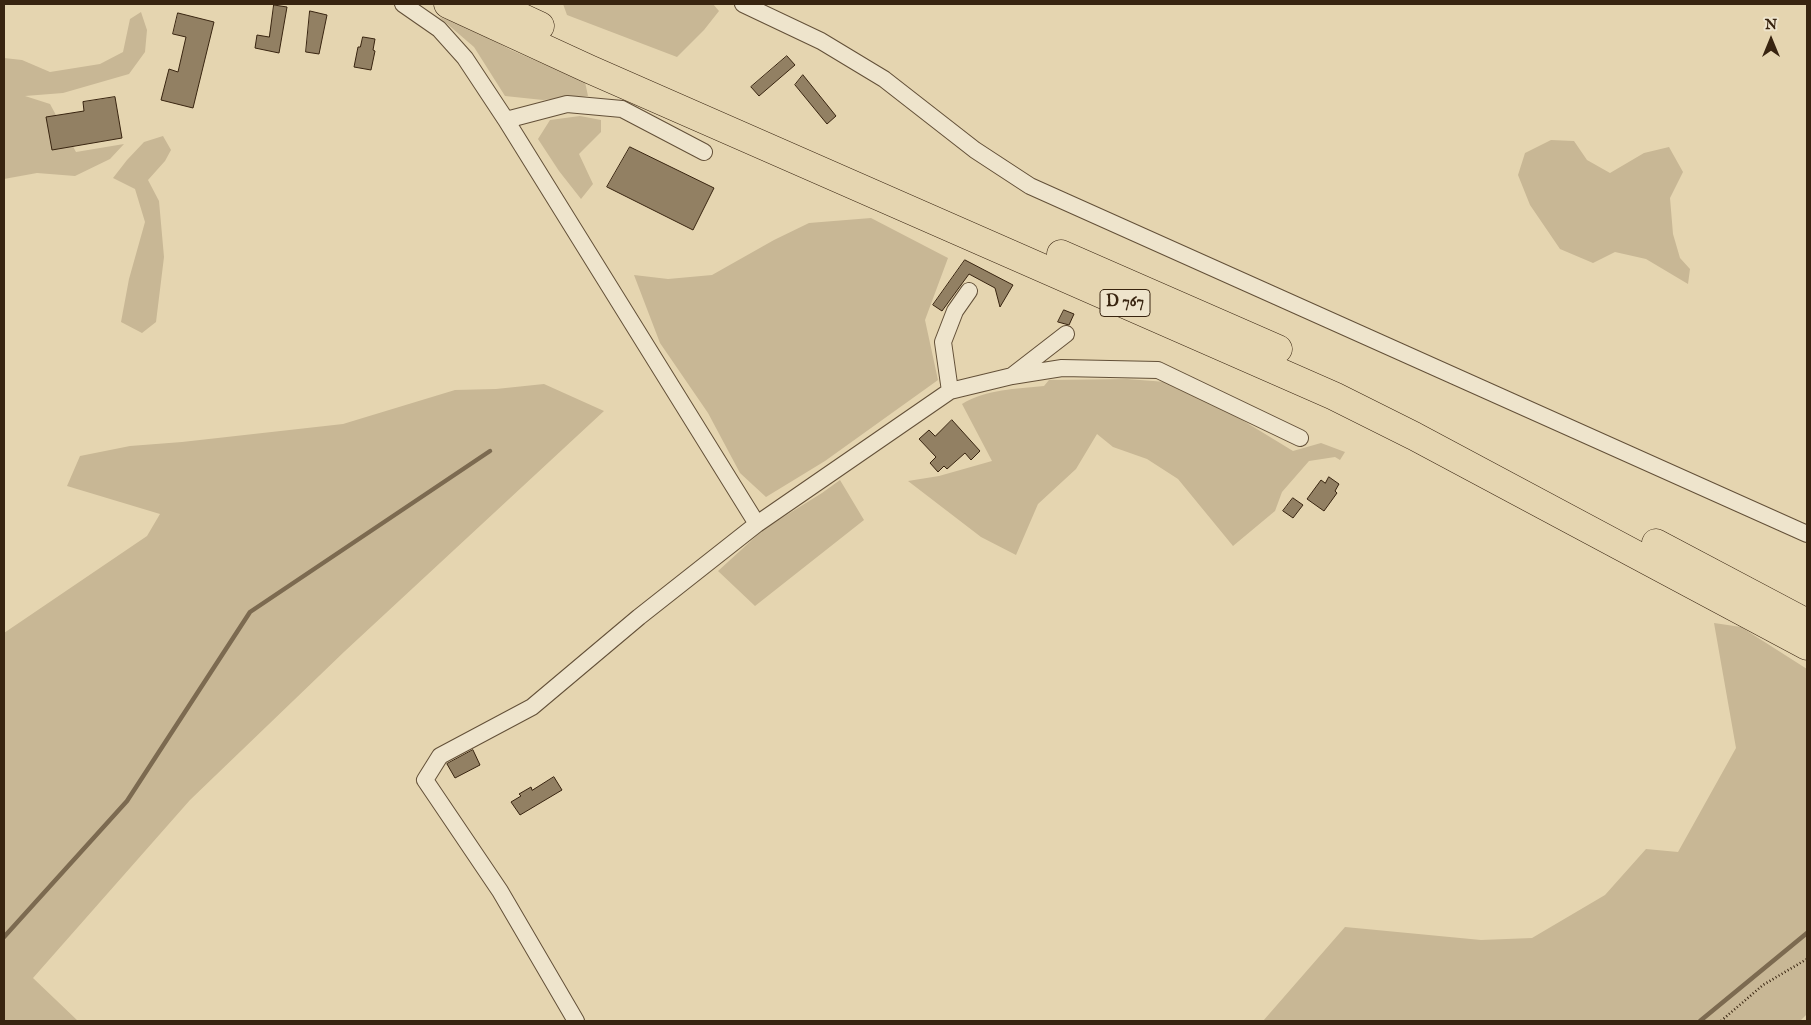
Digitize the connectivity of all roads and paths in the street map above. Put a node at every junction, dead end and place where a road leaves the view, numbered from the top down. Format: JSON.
{"nodes":[{"id":1,"x":403,"y":4,"type":"edge"},
{"id":2,"x":448,"y":4,"type":"edge"},
{"id":3,"x":493,"y":4,"type":"edge"},
{"id":4,"x":743,"y":4,"type":"edge"},
{"id":5,"x":506,"y":120,"type":"junction"},
{"id":6,"x":704,"y":152,"type":"dead end"},
{"id":7,"x":969,"y":291,"type":"dead end"},
{"id":8,"x":1066,"y":334,"type":"dead end"},
{"id":9,"x":1012,"y":376,"type":"junction"},
{"id":10,"x":950,"y":390,"type":"junction"},
{"id":11,"x":1300,"y":438,"type":"dead end"},
{"id":12,"x":757,"y":524,"type":"junction"},
{"id":13,"x":1807,"y":534,"type":"edge"},
{"id":14,"x":1807,"y":623,"type":"edge"},
{"id":15,"x":1807,"y":646,"type":"edge"},
{"id":16,"x":1807,"y":959,"type":"edge"},
{"id":17,"x":576,"y":1021,"type":"edge"},
{"id":18,"x":1721,"y":1021,"type":"edge"}],
"edges":[{"from":1,"to":5,"type":"street"},
{"from":2,"to":15,"type":"highway","number":"D 767"},
{"from":3,"to":14,"type":"highway","number":"D 767"},
{"from":4,"to":13,"type":"street"},
{"from":5,"to":6,"type":"street"},
{"from":5,"to":12,"type":"street"},
{"from":7,"to":10,"type":"street"},
{"from":8,"to":9,"type":"street"},
{"from":9,"to":10,"type":"street"},
{"from":9,"to":11,"type":"street"},
{"from":10,"to":12,"type":"street"},
{"from":12,"to":17,"type":"street"},
{"from":16,"to":18,"type":"path"}]}
